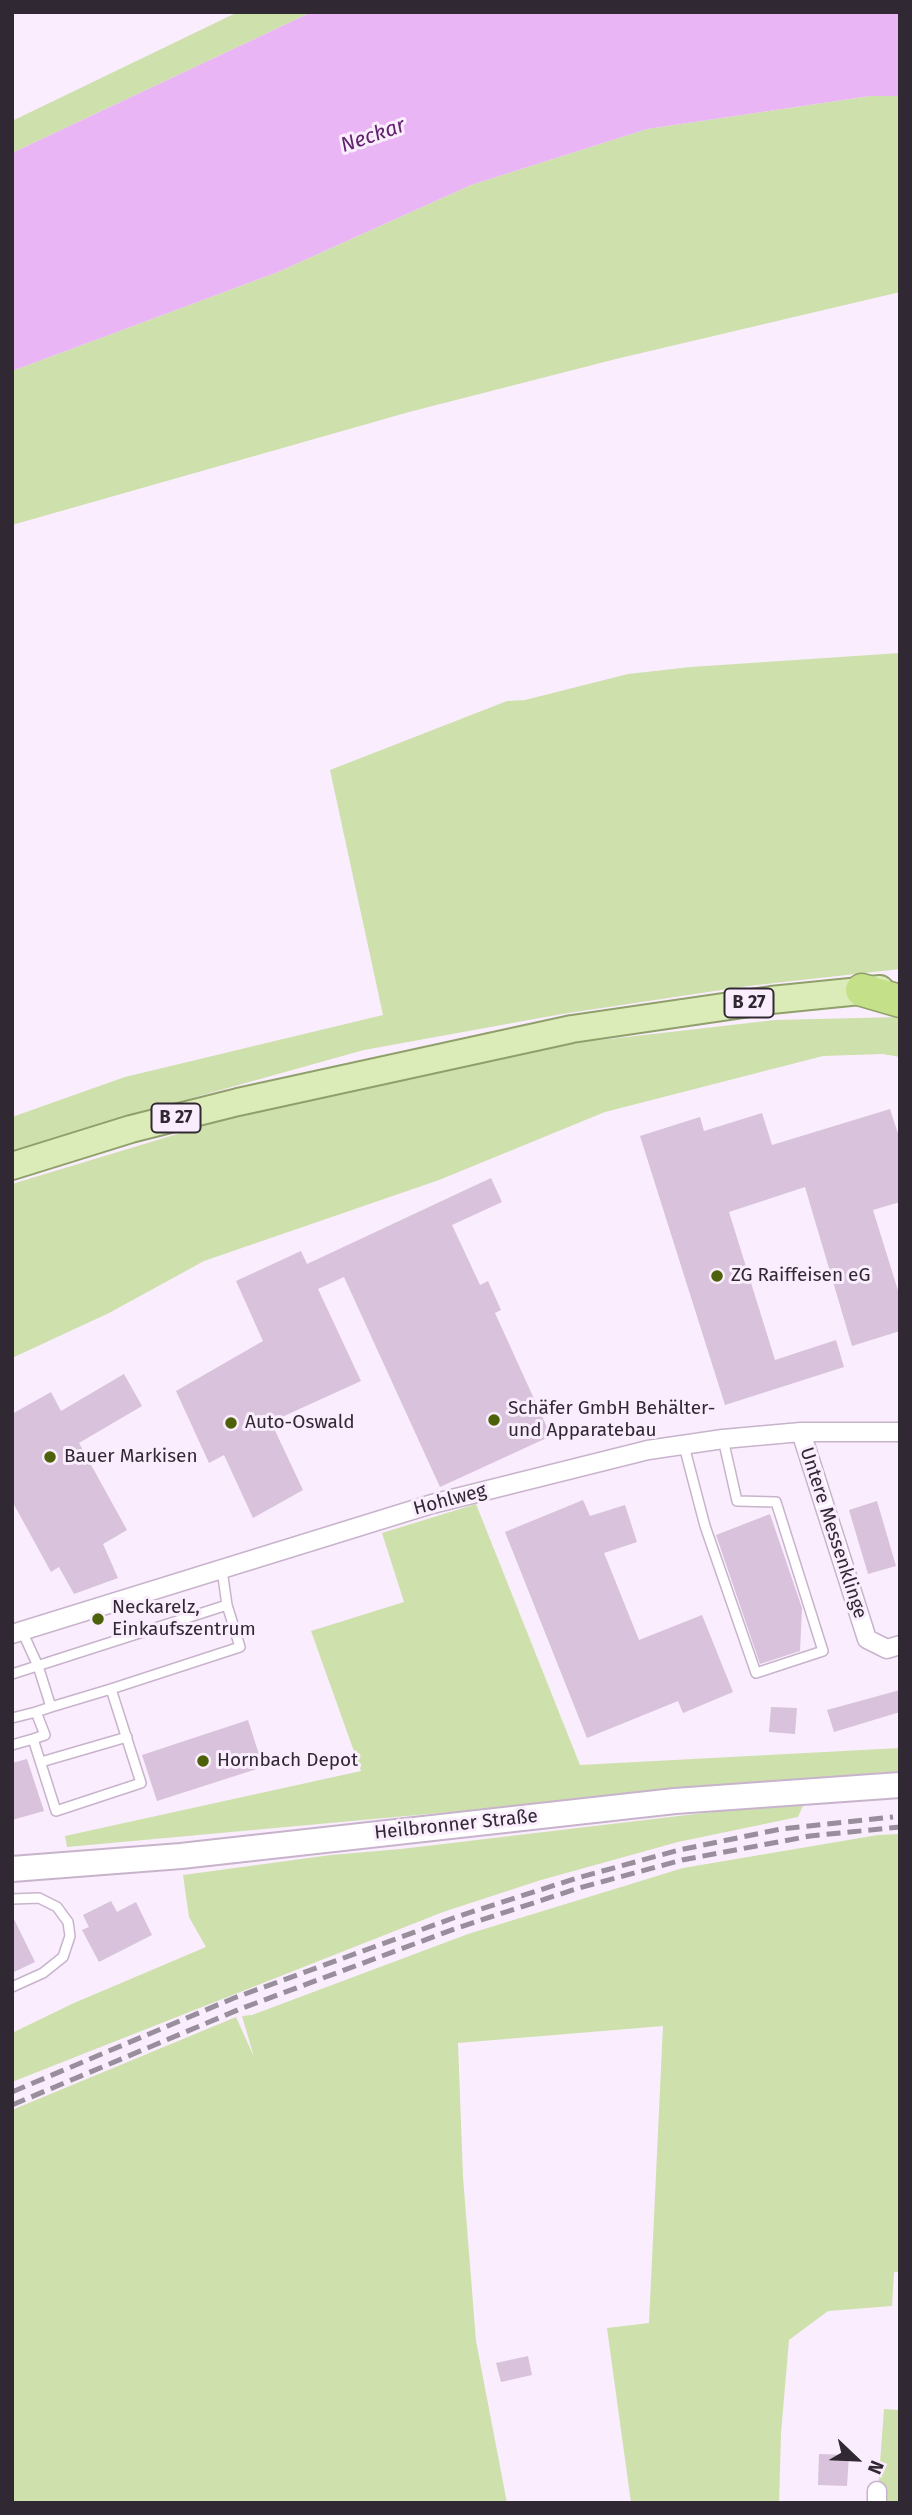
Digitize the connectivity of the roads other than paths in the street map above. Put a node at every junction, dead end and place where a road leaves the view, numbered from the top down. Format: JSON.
{"nodes":[{"id":1,"x":900,"y":987,"type":"edge"},
{"id":2,"x":862,"y":990,"type":"junction"},
{"id":3,"x":900,"y":1001,"type":"edge"},
{"id":4,"x":12,"y":1166,"type":"edge"},
{"id":5,"x":801,"y":1432,"type":"junction"},
{"id":6,"x":900,"y":1432,"type":"edge"},
{"id":7,"x":723,"y":1439,"type":"junction"},
{"id":8,"x":684,"y":1446,"type":"junction"},
{"id":9,"x":222,"y":1570,"type":"junction"},
{"id":10,"x":227,"y":1605,"type":"junction"},
{"id":11,"x":17,"y":1632,"type":"edge"},
{"id":12,"x":900,"y":1644,"type":"edge"},
{"id":13,"x":38,"y":1666,"type":"junction"},
{"id":14,"x":12,"y":1674,"type":"edge"},
{"id":15,"x":111,"y":1689,"type":"junction"},
{"id":16,"x":51,"y":1707,"type":"junction"},
{"id":17,"x":36,"y":1712,"type":"junction"},
{"id":18,"x":12,"y":1718,"type":"edge"},
{"id":19,"x":127,"y":1737,"type":"junction"},
{"id":20,"x":33,"y":1739,"type":"junction"},
{"id":21,"x":12,"y":1745,"type":"edge"},
{"id":22,"x":41,"y":1762,"type":"junction"},
{"id":23,"x":900,"y":1786,"type":"edge"},
{"id":24,"x":12,"y":1870,"type":"edge"},
{"id":25,"x":12,"y":1899,"type":"edge"},
{"id":26,"x":12,"y":1987,"type":"edge"}],
"edges":[{"from":1,"to":2,"type":"main road","number":"B 27"},
{"from":2,"to":3,"type":"highway"},
{"from":2,"to":4,"type":"main road","number":"B 27"},
{"from":5,"to":6,"type":"street","name":"Hohlweg"},
{"from":5,"to":7,"type":"street","name":"Hohlweg"},
{"from":5,"to":12,"type":"street","name":"Untere Messenklinge"},
{"from":7,"to":8,"type":"street","name":"Hohlweg"},
{"from":7,"to":8,"type":"lane"},
{"from":8,"to":9,"type":"street","name":"Hohlweg"},
{"from":9,"to":10,"type":"lane"},
{"from":9,"to":11,"type":"street","name":"Hohlweg"},
{"from":10,"to":13,"type":"lane"},
{"from":10,"to":15,"type":"lane"},
{"from":11,"to":13,"type":"lane"},
{"from":13,"to":14,"type":"lane"},
{"from":13,"to":16,"type":"lane"},
{"from":15,"to":16,"type":"lane"},
{"from":15,"to":19,"type":"lane"},
{"from":16,"to":17,"type":"lane"},
{"from":17,"to":18,"type":"lane"},
{"from":17,"to":20,"type":"lane"},
{"from":19,"to":22,"type":"lane"},
{"from":19,"to":22,"type":"lane"},
{"from":20,"to":21,"type":"lane"},
{"from":20,"to":22,"type":"lane"},
{"from":23,"to":24,"type":"street","name":"Heilbronner Straße"},
{"from":25,"to":26,"type":"lane"}]}
